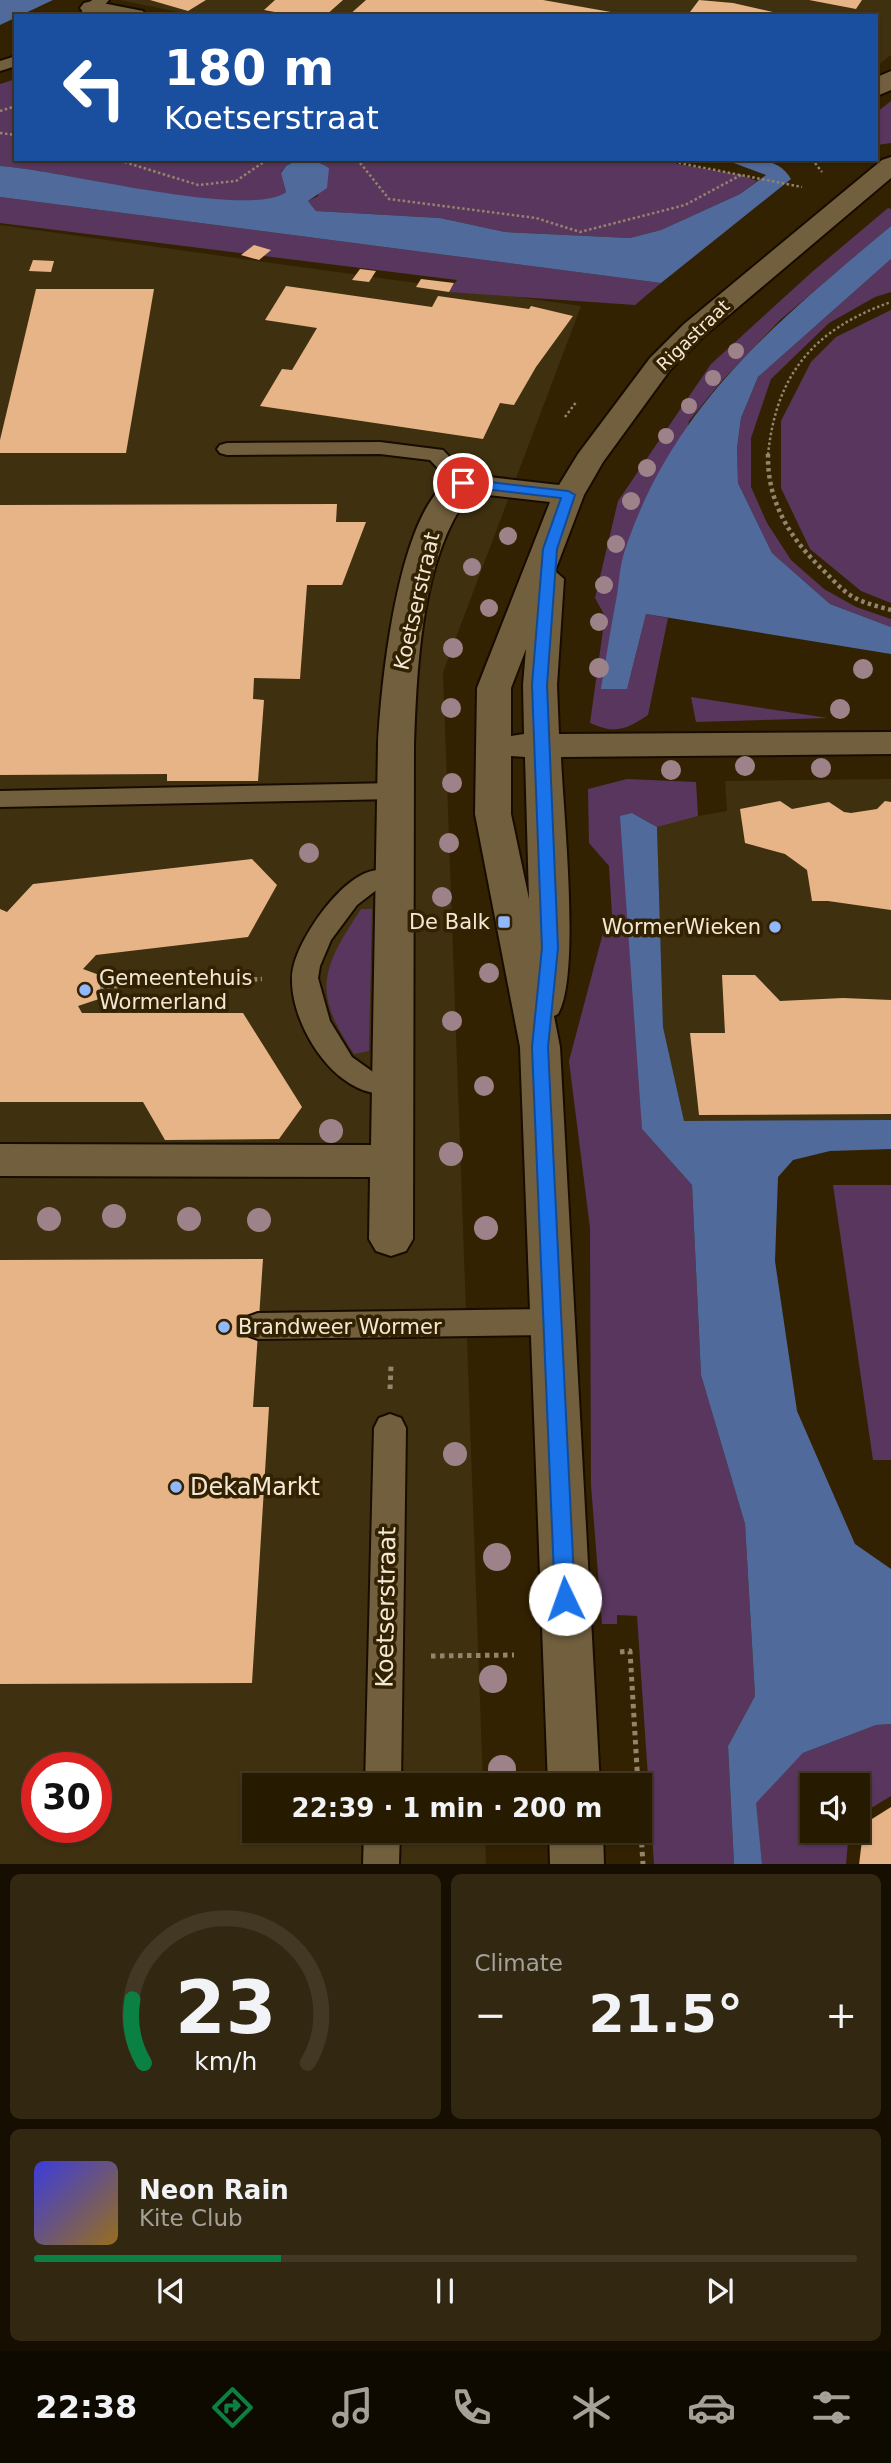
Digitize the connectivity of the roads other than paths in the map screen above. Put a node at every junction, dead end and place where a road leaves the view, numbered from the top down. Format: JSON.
{"nodes":[{"id":1,"x":93,"y":8,"type":"edge"},
{"id":2,"x":124,"y":14,"type":"edge"},
{"id":3,"x":867,"y":161,"type":"edge"},
{"id":4,"x":889,"y":167,"type":"edge"},
{"id":5,"x":227,"y":449,"type":"dead end"},
{"id":6,"x":463,"y":483,"type":"junction"},
{"id":7,"x":568,"y":495,"type":"junction"},
{"id":8,"x":550,"y":549,"type":"junction"},
{"id":9,"x":891,"y":743,"type":"edge"},
{"id":10,"x":492,"y":746,"type":"junction"},
{"id":11,"x":541,"y":747,"type":"junction"},
{"id":12,"x":396,"y":791,"type":"junction"},
{"id":13,"x":0,"y":799,"type":"edge"},
{"id":14,"x":394,"y":877,"type":"junction"},
{"id":15,"x":540,"y":1047,"type":"junction"},
{"id":16,"x":391,"y":1084,"type":"junction"},
{"id":17,"x":0,"y":1160,"type":"edge"},
{"id":18,"x":391,"y":1161,"type":"junction"},
{"id":19,"x":391,"y":1239,"type":"dead end"},
{"id":20,"x":552,"y":1322,"type":"junction"},
{"id":21,"x":258,"y":1326,"type":"dead end"},
{"id":22,"x":390,"y":1428,"type":"dead end"},
{"id":23,"x":383,"y":1773,"type":"edge"},
{"id":24,"x":573,"y":1773,"type":"edge"},
{"id":25,"x":382,"y":1843,"type":"edge"},
{"id":26,"x":577,"y":1843,"type":"edge"},
{"id":27,"x":381,"y":1864,"type":"edge"},
{"id":28,"x":578,"y":1864,"type":"edge"}],
"edges":[{"from":1,"to":2,"type":"street"},
{"from":3,"to":4,"type":"street"},
{"from":4,"to":7,"type":"street","name":"Rigastraat"},
{"from":5,"to":6,"type":"lane"},
{"from":6,"to":7,"type":"street"},
{"from":6,"to":12,"type":"street","name":"Koetserstraat"},
{"from":7,"to":8,"type":"street","name":"Rigastraat"},
{"from":8,"to":10,"type":"street","name":"Rigastraat"},
{"from":8,"to":11,"type":"street","name":"Rigastraat"},
{"from":9,"to":11,"type":"street"},
{"from":10,"to":11,"type":"street"},
{"from":10,"to":15,"type":"street","name":"Rigastraat"},
{"from":11,"to":15,"type":"street","name":"Rigastraat"},
{"from":12,"to":13,"type":"lane"},
{"from":12,"to":14,"type":"street","name":"Koetserstraat"},
{"from":14,"to":16,"type":"street","name":"Koetserstraat"},
{"from":14,"to":16,"type":"lane"},
{"from":15,"to":20,"type":"street","name":"Rigastraat"},
{"from":16,"to":18,"type":"street","name":"Koetserstraat"},
{"from":17,"to":18,"type":"street"},
{"from":18,"to":19,"type":"street","name":"Koetserstraat"},
{"from":20,"to":21,"type":"lane"},
{"from":20,"to":24,"type":"street","name":"Rigastraat"},
{"from":22,"to":23,"type":"lane","name":"Koetserstraat"},
{"from":25,"to":27,"type":"lane"},
{"from":26,"to":28,"type":"street"}]}
